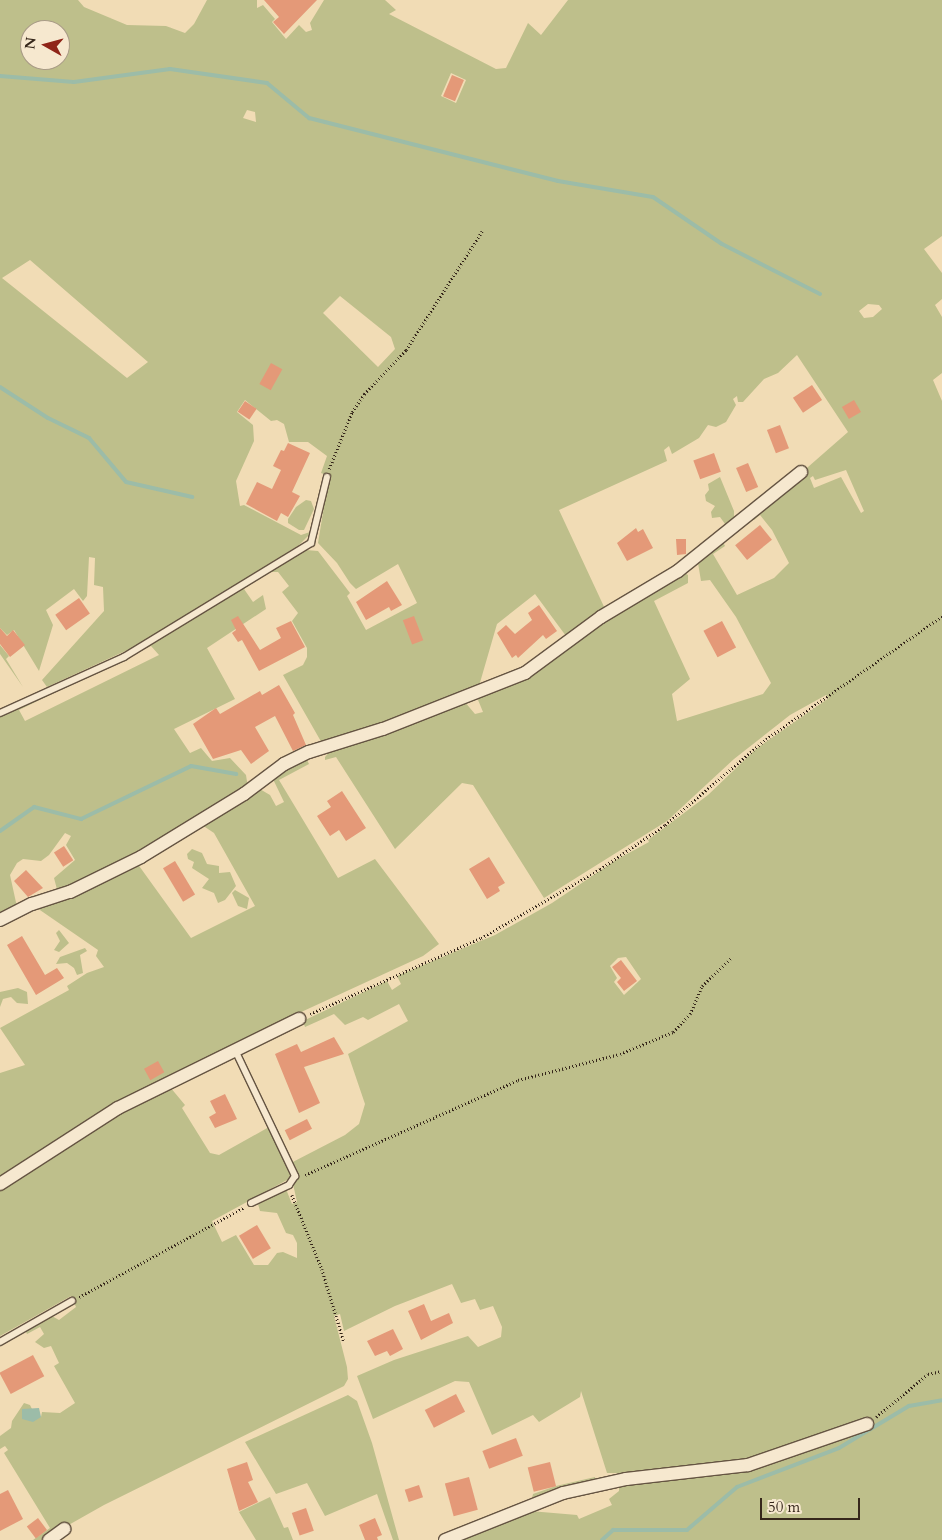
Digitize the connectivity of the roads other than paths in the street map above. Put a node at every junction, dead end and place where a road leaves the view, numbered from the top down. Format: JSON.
{"nodes":[{"id":1,"x":801,"y":472,"type":"dead end"},
{"id":2,"x":326,"y":477,"type":"road end"},
{"id":3,"x":0,"y":712,"type":"edge"},
{"id":4,"x":0,"y":920,"type":"edge"},
{"id":5,"x":299,"y":1019,"type":"road end"},
{"id":6,"x":234,"y":1049,"type":"junction"},
{"id":7,"x":0,"y":1184,"type":"edge"},
{"id":8,"x":251,"y":1203,"type":"road end"},
{"id":9,"x":72,"y":1302,"type":"road end"},
{"id":10,"x":0,"y":1342,"type":"edge"},
{"id":11,"x":867,"y":1424,"type":"road end"},
{"id":12,"x":64,"y":1529,"type":"dead end"},
{"id":13,"x":49,"y":1540,"type":"edge"},
{"id":14,"x":445,"y":1540,"type":"edge"}],
"edges":[{"from":1,"to":4,"type":"street"},
{"from":2,"to":3,"type":"lane"},
{"from":5,"to":6,"type":"street"},
{"from":6,"to":7,"type":"street"},
{"from":6,"to":8,"type":"lane"},
{"from":9,"to":10,"type":"lane"},
{"from":11,"to":14,"type":"street"},
{"from":12,"to":13,"type":"street"}]}
